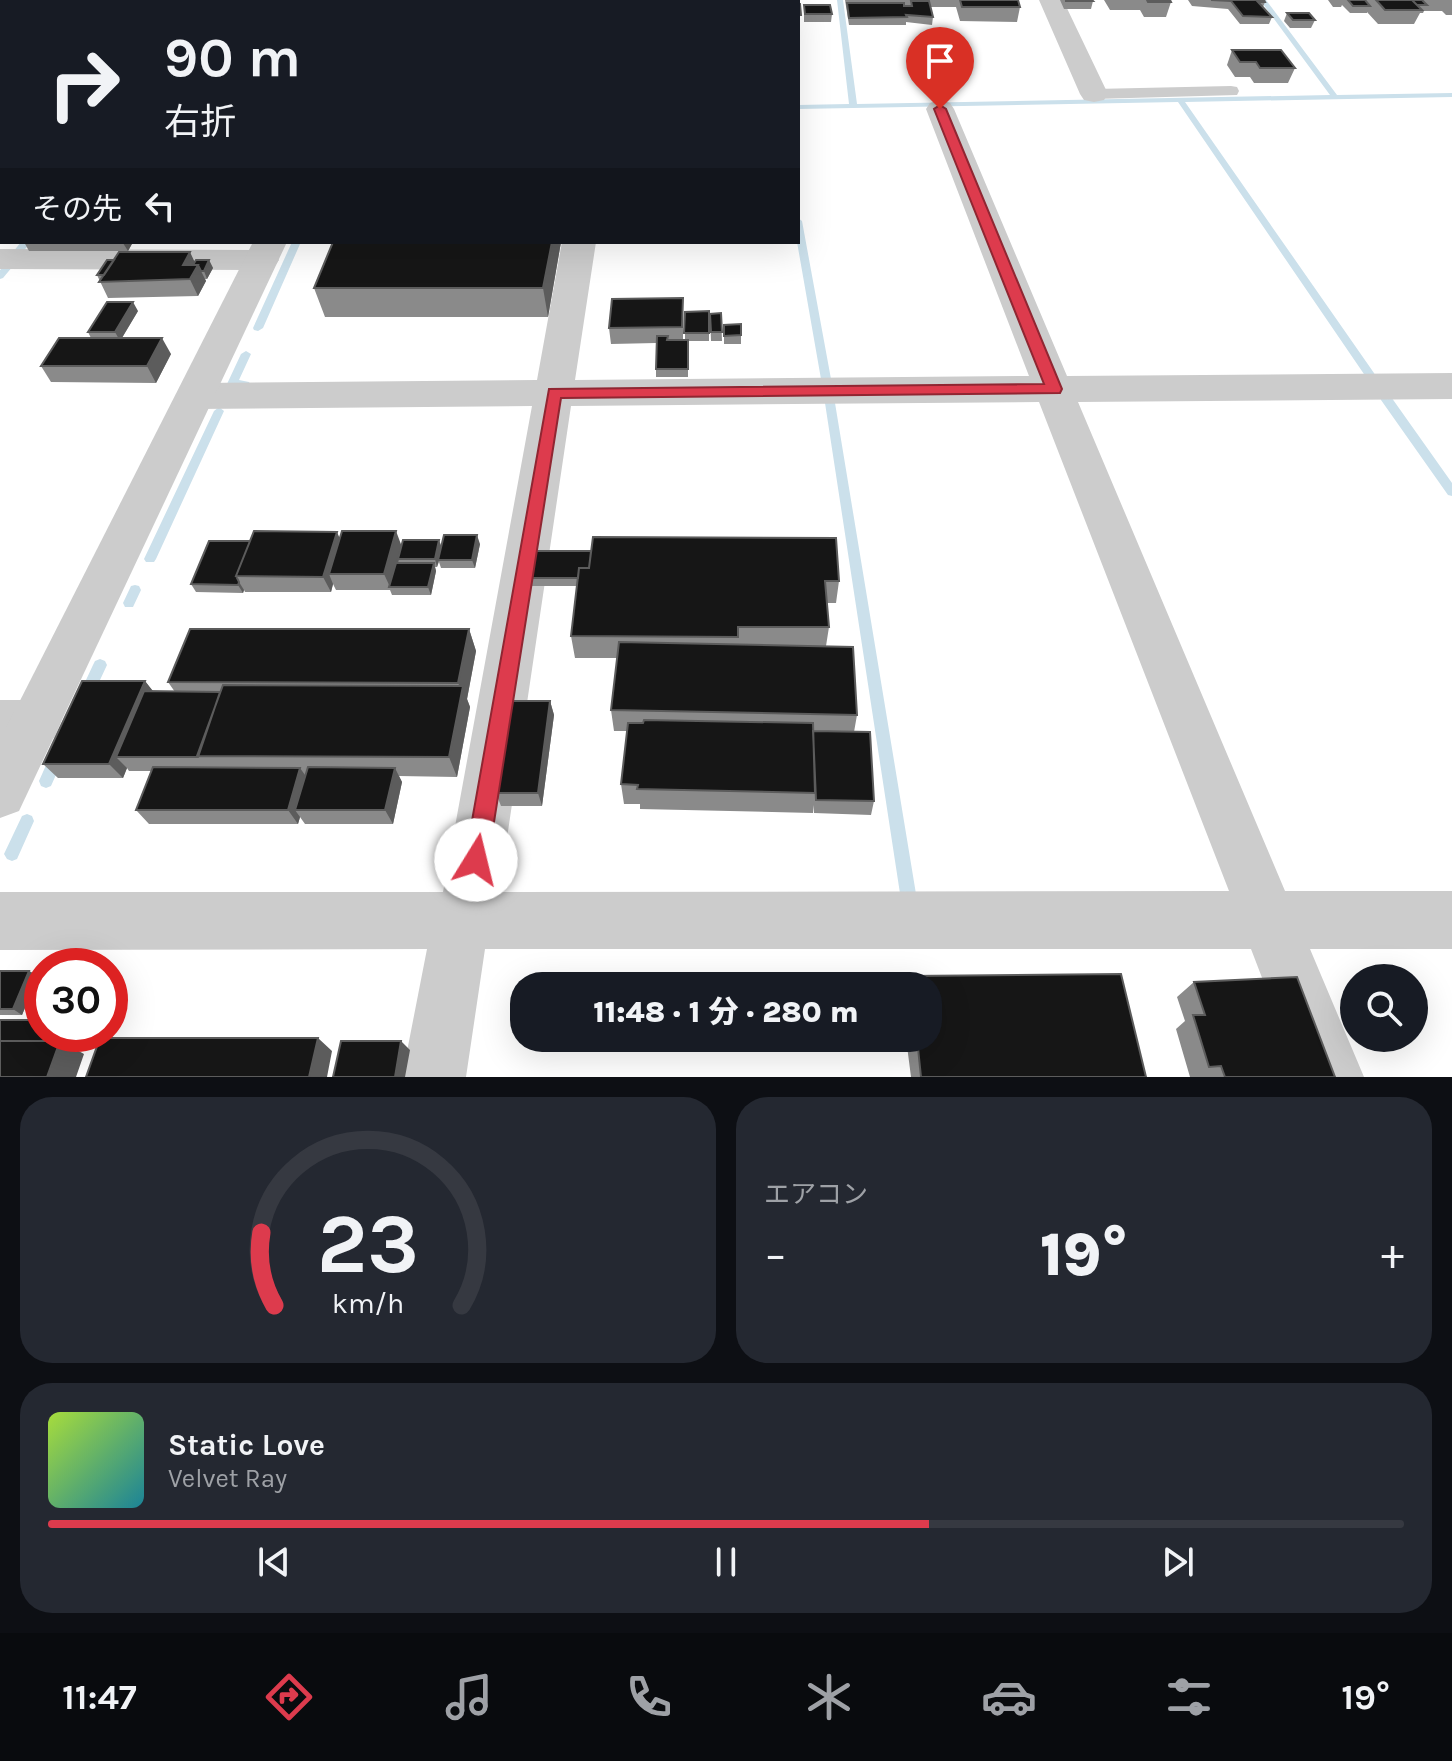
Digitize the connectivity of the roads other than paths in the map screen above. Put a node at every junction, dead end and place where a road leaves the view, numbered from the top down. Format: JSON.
{"nodes":[{"id":1,"x":1051,"y":0,"type":"edge"},
{"id":2,"x":1231,"y":91,"type":"dead end"},
{"id":3,"x":1094,"y":94,"type":"joint"},
{"id":4,"x":940,"y":109,"type":"dead end"},
{"id":5,"x":579,"y":244,"type":"edge"},
{"id":6,"x":266,"y":251,"type":"edge"},
{"id":7,"x":0,"y":259,"type":"edge"},
{"id":8,"x":1452,"y":386,"type":"edge"},
{"id":9,"x":1054,"y":389,"type":"junction"},
{"id":10,"x":554,"y":393,"type":"junction"},
{"id":11,"x":195,"y":396,"type":"junction"},
{"id":12,"x":18,"y":722,"type":"edge"},
{"id":13,"x":0,"y":794,"type":"edge"},
{"id":14,"x":1271,"y":920,"type":"junction"},
{"id":15,"x":1452,"y":920,"type":"edge"},
{"id":16,"x":0,"y":921,"type":"edge"},
{"id":17,"x":463,"y":922,"type":"junction"},
{"id":18,"x":434,"y":1077,"type":"edge"},
{"id":19,"x":1332,"y":1077,"type":"edge"}],
"edges":[{"from":1,"to":3,"type":"street"},
{"from":2,"to":3,"type":"lane"},
{"from":4,"to":9,"type":"street"},
{"from":5,"to":10,"type":"street"},
{"from":6,"to":7,"type":"street"},
{"from":6,"to":11,"type":"street"},
{"from":8,"to":9,"type":"street"},
{"from":9,"to":10,"type":"street"},
{"from":9,"to":14,"type":"street"},
{"from":10,"to":11,"type":"street"},
{"from":10,"to":17,"type":"street"},
{"from":11,"to":12,"type":"street"},
{"from":12,"to":13,"type":"street"},
{"from":14,"to":15,"type":"street"},
{"from":14,"to":17,"type":"street"},
{"from":14,"to":19,"type":"street"},
{"from":16,"to":17,"type":"street"},
{"from":17,"to":18,"type":"street"}]}
